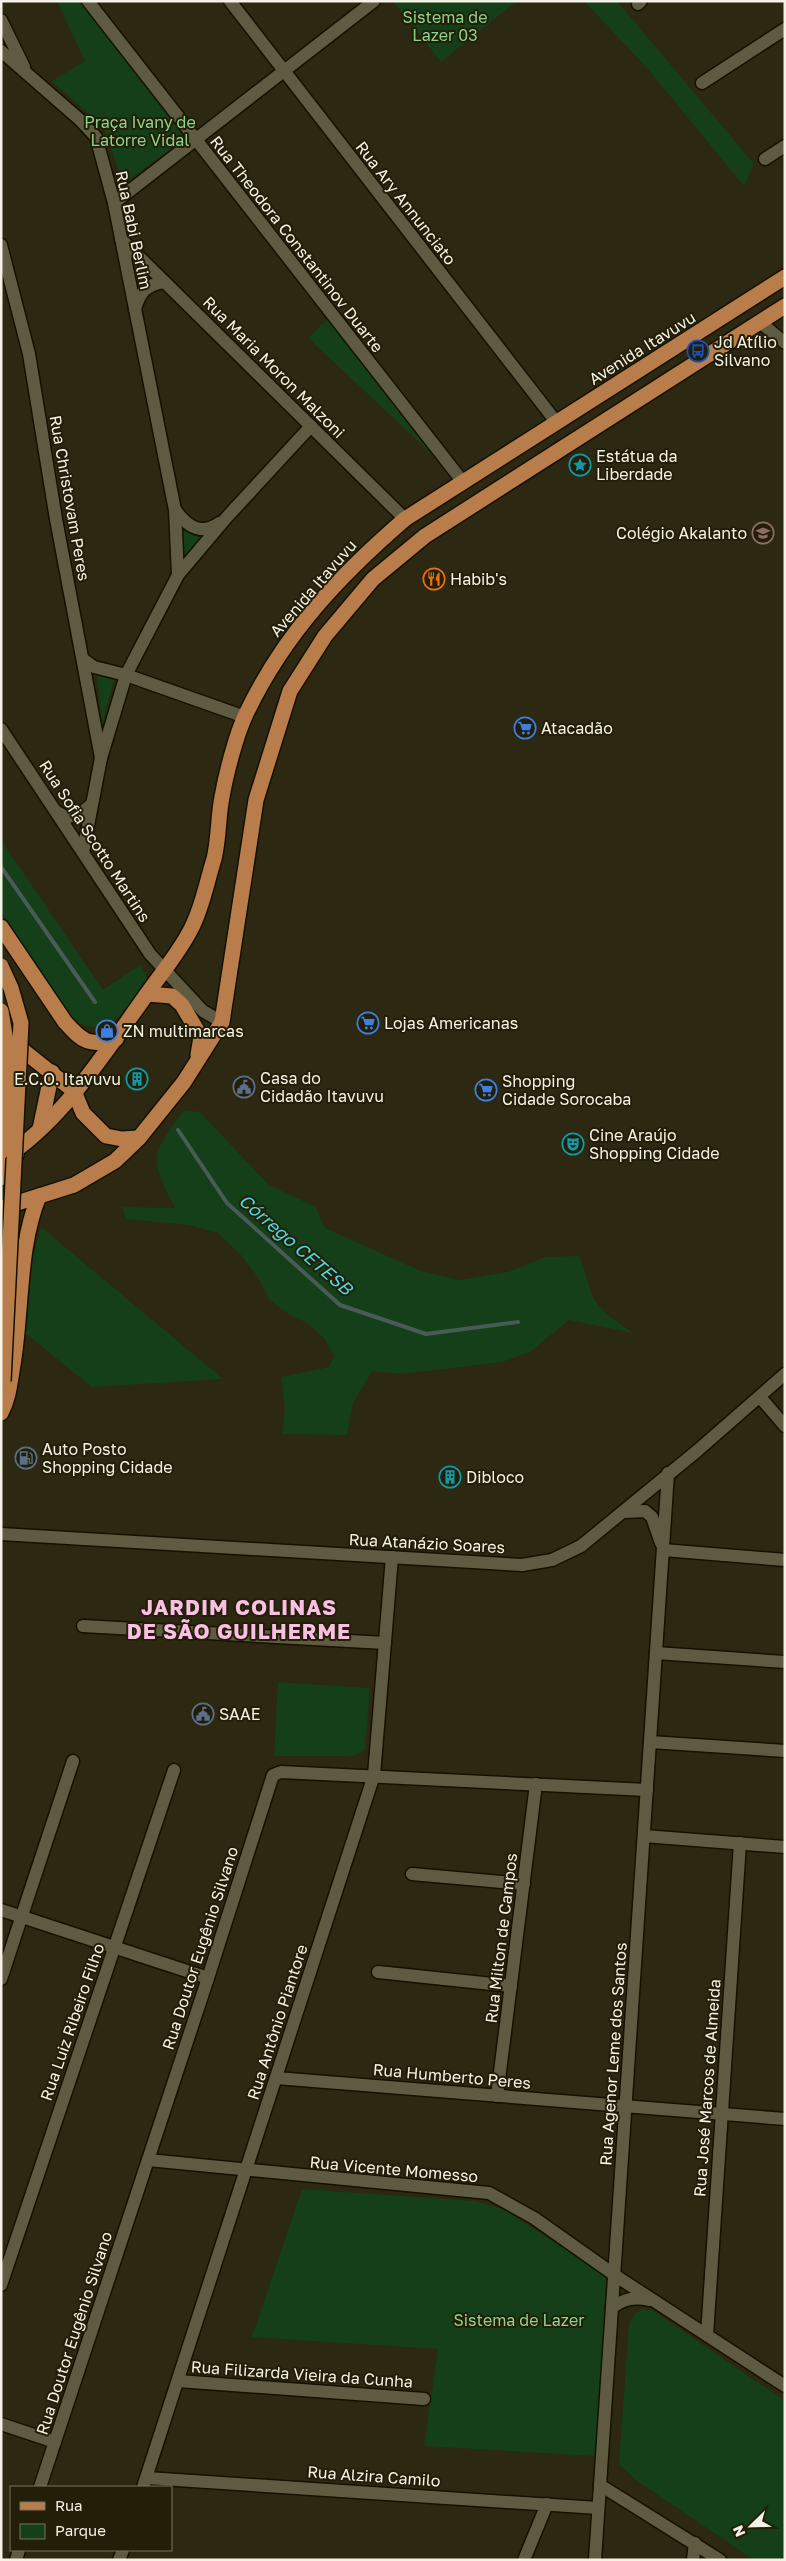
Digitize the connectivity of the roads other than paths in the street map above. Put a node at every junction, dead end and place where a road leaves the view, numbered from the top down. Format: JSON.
{"nodes":[{"id":1,"x":88,"y":1,"type":"edge"},
{"id":2,"x":230,"y":1,"type":"edge"},
{"id":3,"x":373,"y":1,"type":"edge"},
{"id":4,"x":1,"y":20,"type":"edge"},
{"id":5,"x":785,"y":29,"type":"edge"},
{"id":6,"x":1,"y":51,"type":"edge"},
{"id":7,"x":26,"y":72,"type":"junction"},
{"id":8,"x":283,"y":72,"type":"junction"},
{"id":9,"x":702,"y":83,"type":"dead end"},
{"id":10,"x":195,"y":141,"type":"junction"},
{"id":11,"x":785,"y":146,"type":"edge"},
{"id":12,"x":765,"y":159,"type":"dead end"},
{"id":13,"x":114,"y":202,"type":"junction"},
{"id":14,"x":121,"y":239,"type":"junction"},
{"id":15,"x":1,"y":245,"type":"edge"},
{"id":16,"x":785,"y":277,"type":"edge"},
{"id":17,"x":164,"y":282,"type":"junction"},
{"id":18,"x":785,"y":306,"type":"edge"},
{"id":19,"x":135,"y":309,"type":"junction"},
{"id":20,"x":760,"y":322,"type":"junction"},
{"id":21,"x":785,"y":342,"type":"edge"},
{"id":22,"x":557,"y":423,"type":"junction"},
{"id":23,"x":311,"y":426,"type":"junction"},
{"id":24,"x":550,"y":456,"type":"junction"},
{"id":25,"x":463,"y":482,"type":"junction"},
{"id":26,"x":176,"y":510,"type":"junction"},
{"id":27,"x":227,"y":516,"type":"junction"},
{"id":28,"x":405,"y":519,"type":"junction"},
{"id":29,"x":433,"y":531,"type":"junction"},
{"id":30,"x":178,"y":575,"type":"junction"},
{"id":31,"x":82,"y":659,"type":"junction"},
{"id":32,"x":126,"y":675,"type":"junction"},
{"id":33,"x":245,"y":717,"type":"junction"},
{"id":34,"x":1,"y":729,"type":"edge"},
{"id":35,"x":101,"y":758,"type":"junction"},
{"id":36,"x":92,"y":805,"type":"junction"},
{"id":37,"x":57,"y":812,"type":"junction"},
{"id":38,"x":83,"y":852,"type":"junction"},
{"id":39,"x":1,"y":927,"type":"edge"},
{"id":40,"x":1,"y":966,"type":"edge"},
{"id":41,"x":164,"y":970,"type":"junction"},
{"id":42,"x":147,"y":994,"type":"junction"},
{"id":43,"x":1,"y":1012,"type":"edge"},
{"id":44,"x":222,"y":1022,"type":"junction"},
{"id":45,"x":116,"y":1039,"type":"junction"},
{"id":46,"x":195,"y":1064,"type":"junction"},
{"id":47,"x":93,"y":1068,"type":"junction"},
{"id":48,"x":52,"y":1072,"type":"junction"},
{"id":49,"x":74,"y":1091,"type":"junction"},
{"id":50,"x":83,"y":1113,"type":"junction"},
{"id":51,"x":39,"y":1132,"type":"junction"},
{"id":52,"x":139,"y":1138,"type":"junction"},
{"id":53,"x":21,"y":1148,"type":"junction"},
{"id":54,"x":1,"y":1152,"type":"edge"},
{"id":55,"x":1,"y":1160,"type":"edge"},
{"id":56,"x":1,"y":1178,"type":"edge"},
{"id":57,"x":39,"y":1196,"type":"junction"},
{"id":58,"x":1,"y":1208,"type":"edge"},
{"id":59,"x":785,"y":1374,"type":"edge"},
{"id":60,"x":760,"y":1397,"type":"junction"},
{"id":61,"x":1,"y":1405,"type":"edge"},
{"id":62,"x":1,"y":1413,"type":"edge"},
{"id":63,"x":785,"y":1426,"type":"edge"},
{"id":64,"x":668,"y":1473,"type":"junction"},
{"id":65,"x":624,"y":1512,"type":"junction"},
{"id":66,"x":1,"y":1534,"type":"edge"},
{"id":67,"x":663,"y":1550,"type":"junction"},
{"id":68,"x":392,"y":1557,"type":"junction"},
{"id":69,"x":785,"y":1560,"type":"edge"},
{"id":70,"x":84,"y":1626,"type":"dead end"},
{"id":71,"x":385,"y":1643,"type":"junction"},
{"id":72,"x":656,"y":1653,"type":"junction"},
{"id":73,"x":785,"y":1662,"type":"edge"},
{"id":74,"x":650,"y":1742,"type":"junction"},
{"id":75,"x":785,"y":1751,"type":"edge"},
{"id":76,"x":73,"y":1761,"type":"dead end"},
{"id":77,"x":174,"y":1770,"type":"dead end"},
{"id":78,"x":374,"y":1775,"type":"junction"},
{"id":79,"x":536,"y":1784,"type":"junction"},
{"id":80,"x":647,"y":1790,"type":"junction"},
{"id":81,"x":644,"y":1836,"type":"junction"},
{"id":82,"x":740,"y":1844,"type":"junction"},
{"id":83,"x":785,"y":1847,"type":"edge"},
{"id":84,"x":412,"y":1874,"type":"dead end"},
{"id":85,"x":524,"y":1884,"type":"junction"},
{"id":86,"x":1,"y":1910,"type":"edge"},
{"id":87,"x":22,"y":1917,"type":"junction"},
{"id":88,"x":115,"y":1947,"type":"junction"},
{"id":89,"x":378,"y":1972,"type":"dead end"},
{"id":90,"x":208,"y":1978,"type":"junction"},
{"id":91,"x":1,"y":1979,"type":"edge"},
{"id":92,"x":511,"y":1986,"type":"junction"},
{"id":93,"x":276,"y":2078,"type":"junction"},
{"id":94,"x":498,"y":2096,"type":"junction"},
{"id":95,"x":625,"y":2106,"type":"junction"},
{"id":96,"x":722,"y":2114,"type":"junction"},
{"id":97,"x":785,"y":2119,"type":"edge"},
{"id":98,"x":148,"y":2160,"type":"junction"},
{"id":99,"x":246,"y":2172,"type":"junction"},
{"id":100,"x":614,"y":2275,"type":"junction"},
{"id":101,"x":1,"y":2285,"type":"edge"},
{"id":102,"x":653,"y":2300,"type":"junction"},
{"id":103,"x":612,"y":2308,"type":"junction"},
{"id":104,"x":707,"y":2335,"type":"junction"},
{"id":105,"x":178,"y":2381,"type":"junction"},
{"id":106,"x":785,"y":2386,"type":"edge"},
{"id":107,"x":424,"y":2399,"type":"dead end"},
{"id":108,"x":1,"y":2424,"type":"edge"},
{"id":109,"x":55,"y":2442,"type":"junction"},
{"id":110,"x":145,"y":2482,"type":"edge"},
{"id":111,"x":600,"y":2485,"type":"junction"},
{"id":112,"x":40,"y":2486,"type":"edge"},
{"id":113,"x":626,"y":2502,"type":"junction"},
{"id":114,"x":547,"y":2504,"type":"junction"},
{"id":115,"x":598,"y":2512,"type":"junction"},
{"id":116,"x":695,"y":2543,"type":"junction"},
{"id":117,"x":524,"y":2560,"type":"edge"},
{"id":118,"x":594,"y":2560,"type":"edge"},
{"id":119,"x":693,"y":2560,"type":"edge"},
{"id":120,"x":720,"y":2560,"type":"edge"}],
"edges":[{"from":1,"to":10,"type":"street","name":"Rua Theodora Constantinov Duarte"},
{"from":2,"to":8,"type":"street","name":"Rua Ary Annunciato"},
{"from":3,"to":8,"type":"street"},
{"from":4,"to":7,"type":"street"},
{"from":5,"to":9,"type":"street"},
{"from":6,"to":7,"type":"street","name":"Rua Babi Berlim"},
{"from":7,"to":13,"type":"street","name":"Rua Babi Berlim"},
{"from":8,"to":10,"type":"street"},
{"from":8,"to":22,"type":"street","name":"Rua Ary Annunciato"},
{"from":10,"to":13,"type":"street"},
{"from":10,"to":25,"type":"street","name":"Rua Theodora Constantinov Duarte"},
{"from":11,"to":12,"type":"street"},
{"from":13,"to":14,"type":"street","name":"Rua Babi Berlim"},
{"from":14,"to":17,"type":"street","name":"Rua Maria Moron Malzoni"},
{"from":14,"to":19,"type":"street","name":"Rua Babi Berlim"},
{"from":15,"to":31,"type":"street","name":"Rua Christovam Peres"},
{"from":16,"to":22,"type":"main road","name":"Avenida Itavuvu"},
{"from":17,"to":19,"type":"street","name":"Rua Babi Berlim"},
{"from":17,"to":23,"type":"street","name":"Rua Maria Moron Malzoni"},
{"from":18,"to":20,"type":"main road"},
{"from":19,"to":26,"type":"street","name":"Rua Babi Berlim"},
{"from":20,"to":21,"type":"street"},
{"from":20,"to":24,"type":"main road"},
{"from":22,"to":24,"type":"main road"},
{"from":22,"to":25,"type":"main road","name":"Avenida Itavuvu"},
{"from":23,"to":27,"type":"street"},
{"from":23,"to":28,"type":"street","name":"Rua Maria Moron Malzoni"},
{"from":24,"to":29,"type":"main road"},
{"from":25,"to":28,"type":"main road","name":"Avenida Itavuvu"},
{"from":26,"to":27,"type":"street"},
{"from":26,"to":30,"type":"street","name":"Rua Babi Berlim"},
{"from":27,"to":30,"type":"street"},
{"from":28,"to":29,"type":"main road"},
{"from":28,"to":33,"type":"main road","name":"Avenida Itavuvu"},
{"from":29,"to":44,"type":"main road"},
{"from":30,"to":32,"type":"street"},
{"from":31,"to":32,"type":"street"},
{"from":31,"to":35,"type":"street","name":"Rua Christovam Peres"},
{"from":32,"to":33,"type":"street"},
{"from":32,"to":35,"type":"street"},
{"from":33,"to":41,"type":"main road","name":"Avenida Itavuvu"},
{"from":34,"to":37,"type":"street","name":"Rua Sofia Scotto Martins"},
{"from":35,"to":36,"type":"street"},
{"from":36,"to":37,"type":"street"},
{"from":36,"to":38,"type":"street"},
{"from":37,"to":38,"type":"street","name":"Rua Sofia Scotto Martins"},
{"from":38,"to":41,"type":"street","name":"Rua Sofia Scotto Martins"},
{"from":39,"to":45,"type":"main road"},
{"from":40,"to":61,"type":"main road","bridge":true},
{"from":41,"to":42,"type":"main road","name":"Avenida Itavuvu"},
{"from":41,"to":44,"type":"street"},
{"from":42,"to":45,"type":"main road","name":"Avenida Itavuvu"},
{"from":42,"to":46,"type":"main road"},
{"from":43,"to":48,"type":"main road"},
{"from":43,"to":54,"type":"main road","bridge":true},
{"from":44,"to":46,"type":"main road"},
{"from":45,"to":47,"type":"main road","name":"Avenida Itavuvu"},
{"from":46,"to":52,"type":"main road"},
{"from":47,"to":49,"type":"main road","name":"Avenida Itavuvu"},
{"from":47,"to":50,"type":"main road"},
{"from":48,"to":49,"type":"main road"},
{"from":48,"to":51,"type":"main road"},
{"from":49,"to":50,"type":"main road"},
{"from":49,"to":51,"type":"main road","name":"Avenida Itavuvu"},
{"from":50,"to":52,"type":"main road"},
{"from":51,"to":53,"type":"main road","name":"Avenida Itavuvu"},
{"from":52,"to":57,"type":"main road"},
{"from":53,"to":55,"type":"main road","name":"Avenida Itavuvu"},
{"from":53,"to":56,"type":"main road","name":"Avenida Itavuvu"},
{"from":57,"to":58,"type":"main road"},
{"from":57,"to":62,"type":"main road"},
{"from":59,"to":60,"type":"street","name":"Rua Atanázio Soares"},
{"from":60,"to":63,"type":"street"},
{"from":60,"to":64,"type":"street","name":"Rua Atanázio Soares"},
{"from":64,"to":65,"type":"street","name":"Rua Atanázio Soares"},
{"from":64,"to":67,"type":"street","name":"Rua Agenor Leme dos Santos"},
{"from":65,"to":67,"type":"street","name":"Rua Agenor Leme dos Santos"},
{"from":65,"to":68,"type":"street","name":"Rua Atanázio Soares"},
{"from":66,"to":68,"type":"street","name":"Rua Atanázio Soares"},
{"from":67,"to":69,"type":"street"},
{"from":67,"to":72,"type":"street","name":"Rua Agenor Leme dos Santos"},
{"from":68,"to":71,"type":"street","name":"Rua Antônio Piantore"},
{"from":70,"to":71,"type":"street"},
{"from":71,"to":78,"type":"street","name":"Rua Antônio Piantore"},
{"from":72,"to":73,"type":"street"},
{"from":72,"to":74,"type":"street","name":"Rua Agenor Leme dos Santos"},
{"from":74,"to":75,"type":"street"},
{"from":74,"to":80,"type":"street","name":"Rua Agenor Leme dos Santos"},
{"from":76,"to":87,"type":"street"},
{"from":77,"to":88,"type":"street","name":"Rua Luiz Ribeiro Filho"},
{"from":78,"to":79,"type":"street","name":"Rua Doutor Eugênio Silvano"},
{"from":78,"to":90,"type":"street","name":"Rua Doutor Eugênio Silvano"},
{"from":78,"to":93,"type":"street","name":"Rua Antônio Piantore"},
{"from":79,"to":80,"type":"street","name":"Rua Doutor Eugênio Silvano"},
{"from":79,"to":85,"type":"street","name":"Rua Milton de Campos"},
{"from":80,"to":81,"type":"street","name":"Rua Agenor Leme dos Santos"},
{"from":81,"to":82,"type":"street"},
{"from":81,"to":95,"type":"street","name":"Rua Agenor Leme dos Santos"},
{"from":82,"to":83,"type":"street"},
{"from":82,"to":96,"type":"street","name":"Rua José Marcos de Almeida"},
{"from":84,"to":85,"type":"street"},
{"from":85,"to":92,"type":"street","name":"Rua Milton de Campos"},
{"from":86,"to":87,"type":"street"},
{"from":87,"to":88,"type":"street"},
{"from":87,"to":91,"type":"street"},
{"from":88,"to":90,"type":"street"},
{"from":88,"to":101,"type":"street","name":"Rua Luiz Ribeiro Filho"},
{"from":89,"to":92,"type":"street"},
{"from":90,"to":98,"type":"street","name":"Rua Doutor Eugênio Silvano"},
{"from":92,"to":94,"type":"street","name":"Rua Milton de Campos"},
{"from":93,"to":94,"type":"street","name":"Rua Humberto Peres"},
{"from":93,"to":99,"type":"street","name":"Rua Antônio Piantore"},
{"from":94,"to":95,"type":"street","name":"Rua Humberto Peres"},
{"from":95,"to":96,"type":"street","name":"Rua Humberto Peres"},
{"from":95,"to":100,"type":"street","name":"Rua Agenor Leme dos Santos"},
{"from":96,"to":97,"type":"street","name":"Rua Humberto Peres"},
{"from":96,"to":104,"type":"street","name":"Rua José Marcos de Almeida"},
{"from":98,"to":99,"type":"street","name":"Rua Vicente Momesso"},
{"from":98,"to":109,"type":"street","name":"Rua Doutor Eugênio Silvano"},
{"from":99,"to":100,"type":"street","name":"Rua Vicente Momesso"},
{"from":99,"to":105,"type":"street","name":"Rua Antônio Piantore"},
{"from":100,"to":102,"type":"street","name":"Rua Vicente Momesso"},
{"from":100,"to":103,"type":"street","name":"Rua Agenor Leme dos Santos"},
{"from":102,"to":103,"type":"street"},
{"from":102,"to":104,"type":"street","name":"Rua Vicente Momesso"},
{"from":103,"to":111,"type":"street","name":"Rua Agenor Leme dos Santos"},
{"from":104,"to":106,"type":"street","name":"Rua Vicente Momesso"},
{"from":105,"to":107,"type":"street","name":"Rua Filizarda Vieira da Cunha"},
{"from":105,"to":110,"type":"street","name":"Rua Antônio Piantore"},
{"from":108,"to":109,"type":"street"},
{"from":109,"to":112,"type":"street","name":"Rua Doutor Eugênio Silvano"},
{"from":110,"to":114,"type":"street","name":"Rua Alzira Camilo"},
{"from":111,"to":113,"type":"street"},
{"from":111,"to":115,"type":"street","name":"Rua Agenor Leme dos Santos"},
{"from":113,"to":115,"type":"street"},
{"from":113,"to":116,"type":"street"},
{"from":114,"to":115,"type":"street","name":"Rua Alzira Camilo"},
{"from":114,"to":117,"type":"street"},
{"from":115,"to":118,"type":"street","name":"Rua Agenor Leme dos Santos"},
{"from":116,"to":119,"type":"street"},
{"from":116,"to":120,"type":"street"}]}
